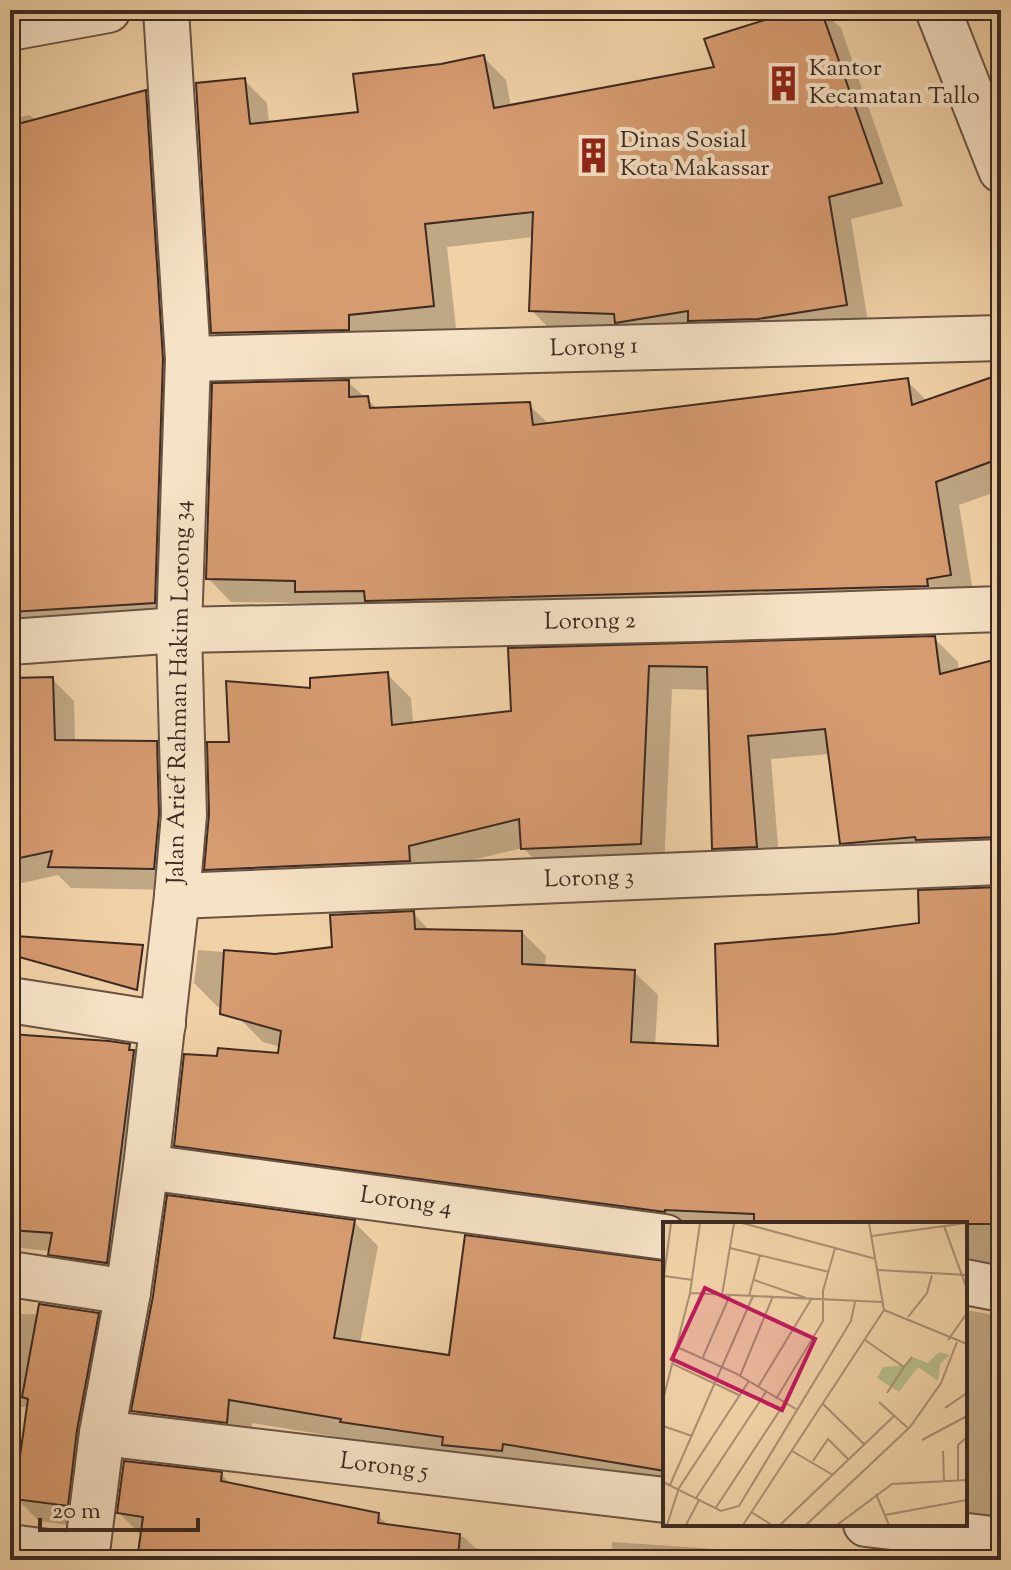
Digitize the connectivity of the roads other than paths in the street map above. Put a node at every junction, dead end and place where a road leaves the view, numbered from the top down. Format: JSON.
{"nodes":[{"id":1,"x":108,"y":10,"type":"edge"},
{"id":2,"x":166,"y":10,"type":"edge"},
{"id":3,"x":938,"y":10,"type":"edge"},
{"id":4,"x":10,"y":28,"type":"edge"},
{"id":5,"x":1001,"y":170,"type":"edge"},
{"id":6,"x":1001,"y":338,"type":"edge"},
{"id":7,"x":188,"y":359,"type":"junction"},
{"id":8,"x":1001,"y":609,"type":"edge"},
{"id":9,"x":179,"y":630,"type":"junction"},
{"id":10,"x":10,"y":642,"type":"edge"},
{"id":11,"x":1001,"y":862,"type":"edge"},
{"id":12,"x":177,"y":896,"type":"junction"},
{"id":13,"x":10,"y":1000,"type":"edge"},
{"id":14,"x":163,"y":1024,"type":"junction"},
{"id":15,"x":146,"y":1167,"type":"junction"},
{"id":16,"x":663,"y":1237,"type":"edge"},
{"id":17,"x":10,"y":1274,"type":"edge"},
{"id":18,"x":967,"y":1282,"type":"edge"},
{"id":19,"x":1001,"y":1289,"type":"edge"},
{"id":20,"x":128,"y":1292,"type":"junction"},
{"id":21,"x":102,"y":1433,"type":"junction"},
{"id":22,"x":663,"y":1500,"type":"edge"},
{"id":23,"x":883,"y":1526,"type":"edge"},
{"id":24,"x":1001,"y":1540,"type":"edge"},
{"id":25,"x":10,"y":1547,"type":"edge"},
{"id":26,"x":86,"y":1559,"type":"edge"}],
"edges":[{"from":1,"to":4,"type":"street"},
{"from":2,"to":7,"type":"street","name":"Jalan Arief Rahman Hakim Lorong 34"},
{"from":3,"to":5,"type":"street"},
{"from":6,"to":7,"type":"street","name":"Lorong 1"},
{"from":7,"to":9,"type":"street","name":"Jalan Arief Rahman Hakim Lorong 34"},
{"from":8,"to":9,"type":"street","name":"Lorong 2"},
{"from":9,"to":10,"type":"street","name":"Lorong 2"},
{"from":9,"to":12,"type":"street","name":"Jalan Arief Rahman Hakim Lorong 34"},
{"from":11,"to":12,"type":"street","name":"Lorong 3"},
{"from":12,"to":14,"type":"street","name":"Jalan Arief Rahman Hakim Lorong 34"},
{"from":13,"to":14,"type":"street"},
{"from":14,"to":15,"type":"street","name":"Jalan Arief Rahman Hakim Lorong 34"},
{"from":15,"to":16,"type":"street","name":"Lorong 4"},
{"from":15,"to":20,"type":"street","name":"Jalan Arief Rahman Hakim Lorong 34"},
{"from":17,"to":20,"type":"street"},
{"from":18,"to":19,"type":"street"},
{"from":20,"to":21,"type":"street","name":"Jalan Arief Rahman Hakim Lorong 34"},
{"from":21,"to":22,"type":"street","name":"Lorong 5"},
{"from":21,"to":26,"type":"street","name":"Jalan Arief Rahman Hakim Lorong 34"},
{"from":23,"to":24,"type":"street"},
{"from":25,"to":26,"type":"street"}]}
